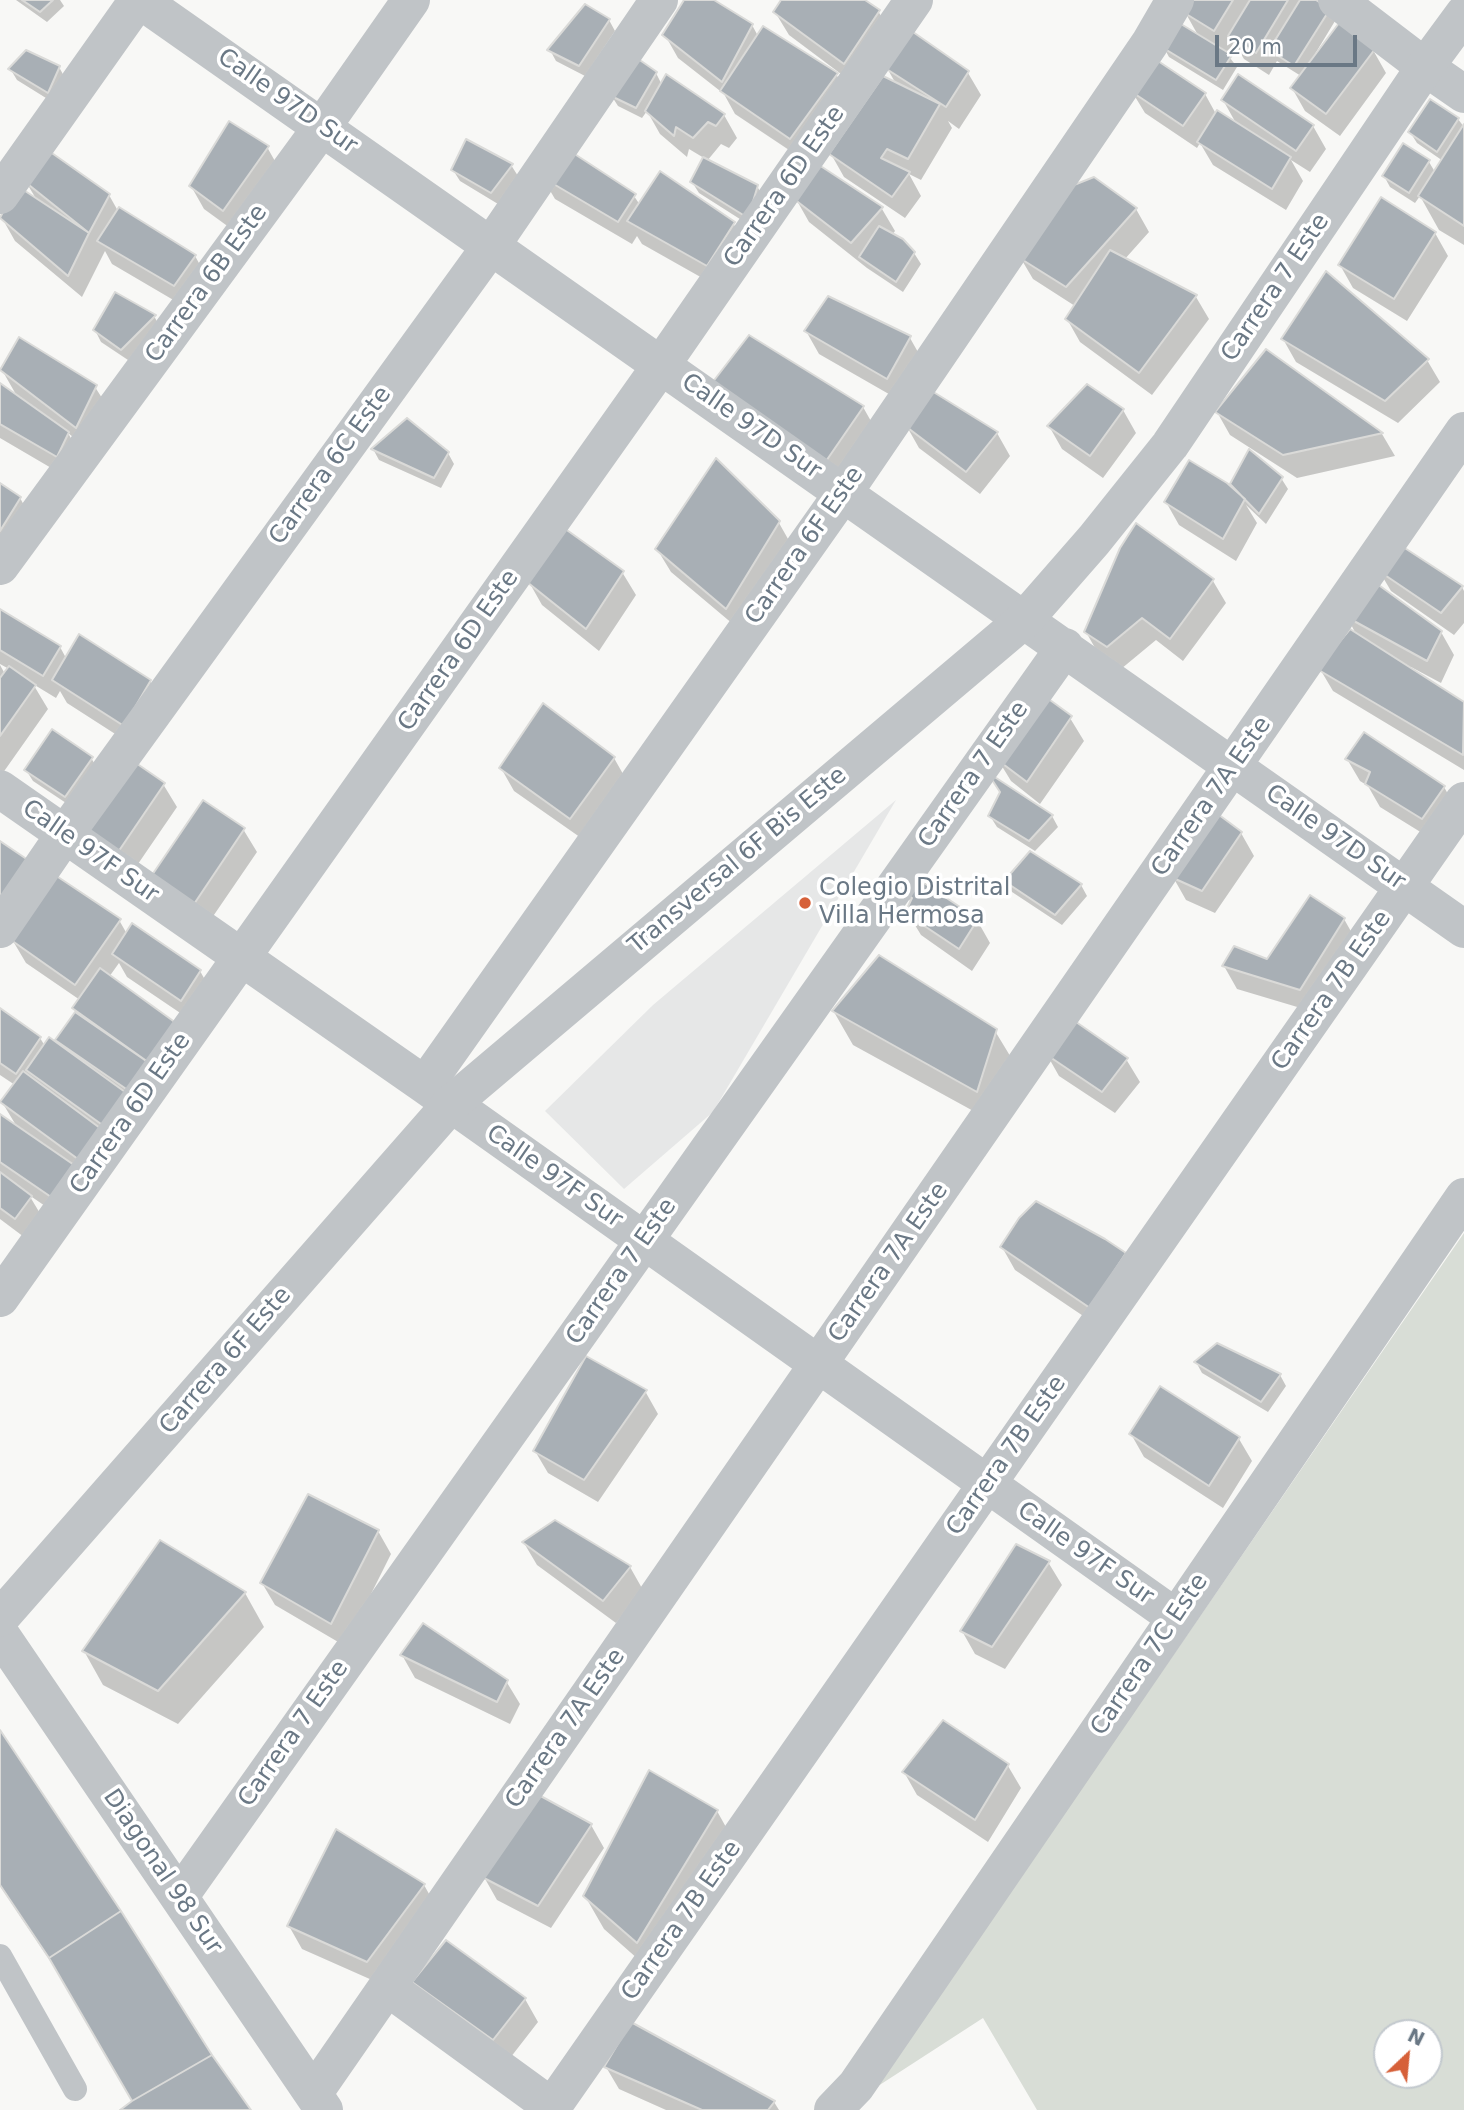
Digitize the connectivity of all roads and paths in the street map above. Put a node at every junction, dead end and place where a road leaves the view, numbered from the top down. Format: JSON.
{"nodes":[{"id":1,"x":139,"y":0,"type":"edge"},
{"id":2,"x":411,"y":0,"type":"edge"},
{"id":3,"x":659,"y":0,"type":"edge"},
{"id":4,"x":914,"y":0,"type":"edge"},
{"id":5,"x":1175,"y":0,"type":"edge"},
{"id":6,"x":1337,"y":0,"type":"edge"},
{"id":7,"x":1464,"y":14,"type":"edge"},
{"id":8,"x":1425,"y":68,"type":"junction"},
{"id":9,"x":1464,"y":94,"type":"edge"},
{"id":10,"x":322,"y":127,"type":"junction"},
{"id":11,"x":0,"y":195,"type":"edge"},
{"id":12,"x":491,"y":246,"type":"junction"},
{"id":13,"x":662,"y":364,"type":"junction"},
{"id":14,"x":1464,"y":431,"type":"edge"},
{"id":15,"x":844,"y":492,"type":"junction"},
{"id":16,"x":0,"y":566,"type":"edge"},
{"id":17,"x":1025,"y":619,"type":"junction"},
{"id":18,"x":1065,"y":647,"type":"junction"},
{"id":19,"x":1233,"y":766,"type":"junction"},
{"id":20,"x":0,"y":789,"type":"edge"},
{"id":21,"x":1464,"y":801,"type":"edge"},
{"id":22,"x":65,"y":834,"type":"junction"},
{"id":23,"x":1405,"y":887,"type":"junction"},
{"id":24,"x":0,"y":929,"type":"edge"},
{"id":25,"x":1464,"y":929,"type":"edge"},
{"id":26,"x":242,"y":958,"type":"junction"},
{"id":27,"x":438,"y":1094,"type":"junction"},
{"id":28,"x":1464,"y":1197,"type":"edge"},
{"id":29,"x":644,"y":1241,"type":"junction"},
{"id":30,"x":0,"y":1298,"type":"edge"},
{"id":31,"x":819,"y":1364,"type":"junction"},
{"id":32,"x":987,"y":1484,"type":"junction"},
{"id":33,"x":1175,"y":1617,"type":"junction"},
{"id":34,"x":0,"y":1618,"type":"edge"},
{"id":35,"x":0,"y":1634,"type":"edge"},
{"id":36,"x":179,"y":1897,"type":"junction"},
{"id":37,"x":0,"y":1956,"type":"edge"},
{"id":38,"x":387,"y":1987,"type":"junction"},
{"id":39,"x":75,"y":2089,"type":"dead end"},
{"id":40,"x":318,"y":2102,"type":"edge"},
{"id":41,"x":551,"y":2108,"type":"edge"},
{"id":42,"x":833,"y":2110,"type":"edge"}],
"edges":[{"from":1,"to":10,"type":"street","name":"Calle 97D Sur"},
{"from":1,"to":11,"type":"street"},
{"from":2,"to":10,"type":"street","name":"Carrera 6B Este"},
{"from":3,"to":12,"type":"street","name":"Carrera 6C Este"},
{"from":4,"to":13,"type":"street","name":"Carrera 6D Este"},
{"from":5,"to":15,"type":"street","name":"Carrera 6F Este"},
{"from":6,"to":8,"type":"street"},
{"from":7,"to":8,"type":"street","name":"Carrera 7 Este"},
{"from":8,"to":9,"type":"street"},
{"from":8,"to":17,"type":"street","name":"Carrera 7 Este"},
{"from":10,"to":12,"type":"street","name":"Calle 97D Sur"},
{"from":10,"to":16,"type":"street","name":"Carrera 6B Este"},
{"from":12,"to":13,"type":"street","name":"Calle 97D Sur"},
{"from":12,"to":22,"type":"street","name":"Carrera 6C Este"},
{"from":13,"to":15,"type":"street","name":"Calle 97D Sur"},
{"from":13,"to":26,"type":"street","name":"Carrera 6D Este"},
{"from":14,"to":19,"type":"street","name":"Carrera 7A Este"},
{"from":15,"to":17,"type":"street","name":"Calle 97D Sur"},
{"from":15,"to":27,"type":"street","name":"Carrera 6F Este"},
{"from":17,"to":18,"type":"street","name":"Calle 97D Sur"},
{"from":17,"to":27,"type":"street","name":"Transversal 6F Bis Este"},
{"from":18,"to":19,"type":"street","name":"Calle 97D Sur"},
{"from":18,"to":29,"type":"street","name":"Carrera 7 Este"},
{"from":19,"to":23,"type":"street","name":"Calle 97D Sur"},
{"from":19,"to":31,"type":"street","name":"Carrera 7A Este"},
{"from":20,"to":22,"type":"street","name":"Calle 97F Sur"},
{"from":21,"to":23,"type":"street","name":"Carrera 7B Este"},
{"from":22,"to":24,"type":"street","name":"Carrera 6C Este"},
{"from":22,"to":26,"type":"street","name":"Calle 97F Sur"},
{"from":23,"to":25,"type":"street","name":"Calle 97D Sur"},
{"from":23,"to":32,"type":"street","name":"Carrera 7B Este"},
{"from":26,"to":27,"type":"street","name":"Calle 97F Sur"},
{"from":26,"to":30,"type":"street","name":"Carrera 6D Este"},
{"from":27,"to":29,"type":"street","name":"Calle 97F Sur"},
{"from":27,"to":34,"type":"street","name":"Carrera 6F Este"},
{"from":28,"to":33,"type":"street","name":"Carrera 7C Este"},
{"from":29,"to":31,"type":"street","name":"Calle 97F Sur"},
{"from":29,"to":36,"type":"street","name":"Carrera 7 Este"},
{"from":31,"to":32,"type":"street","name":"Calle 97F Sur"},
{"from":31,"to":38,"type":"street","name":"Carrera 7A Este"},
{"from":32,"to":33,"type":"street","name":"Calle 97F Sur"},
{"from":32,"to":41,"type":"street","name":"Carrera 7B Este"},
{"from":33,"to":42,"type":"street","name":"Carrera 7C Este"},
{"from":35,"to":36,"type":"street","name":"Diagonal 98 Sur"},
{"from":36,"to":40,"type":"street","name":"Diagonal 98 Sur"},
{"from":37,"to":39,"type":"lane"},
{"from":38,"to":40,"type":"street","name":"Carrera 7A Este"},
{"from":38,"to":41,"type":"street"}]}
